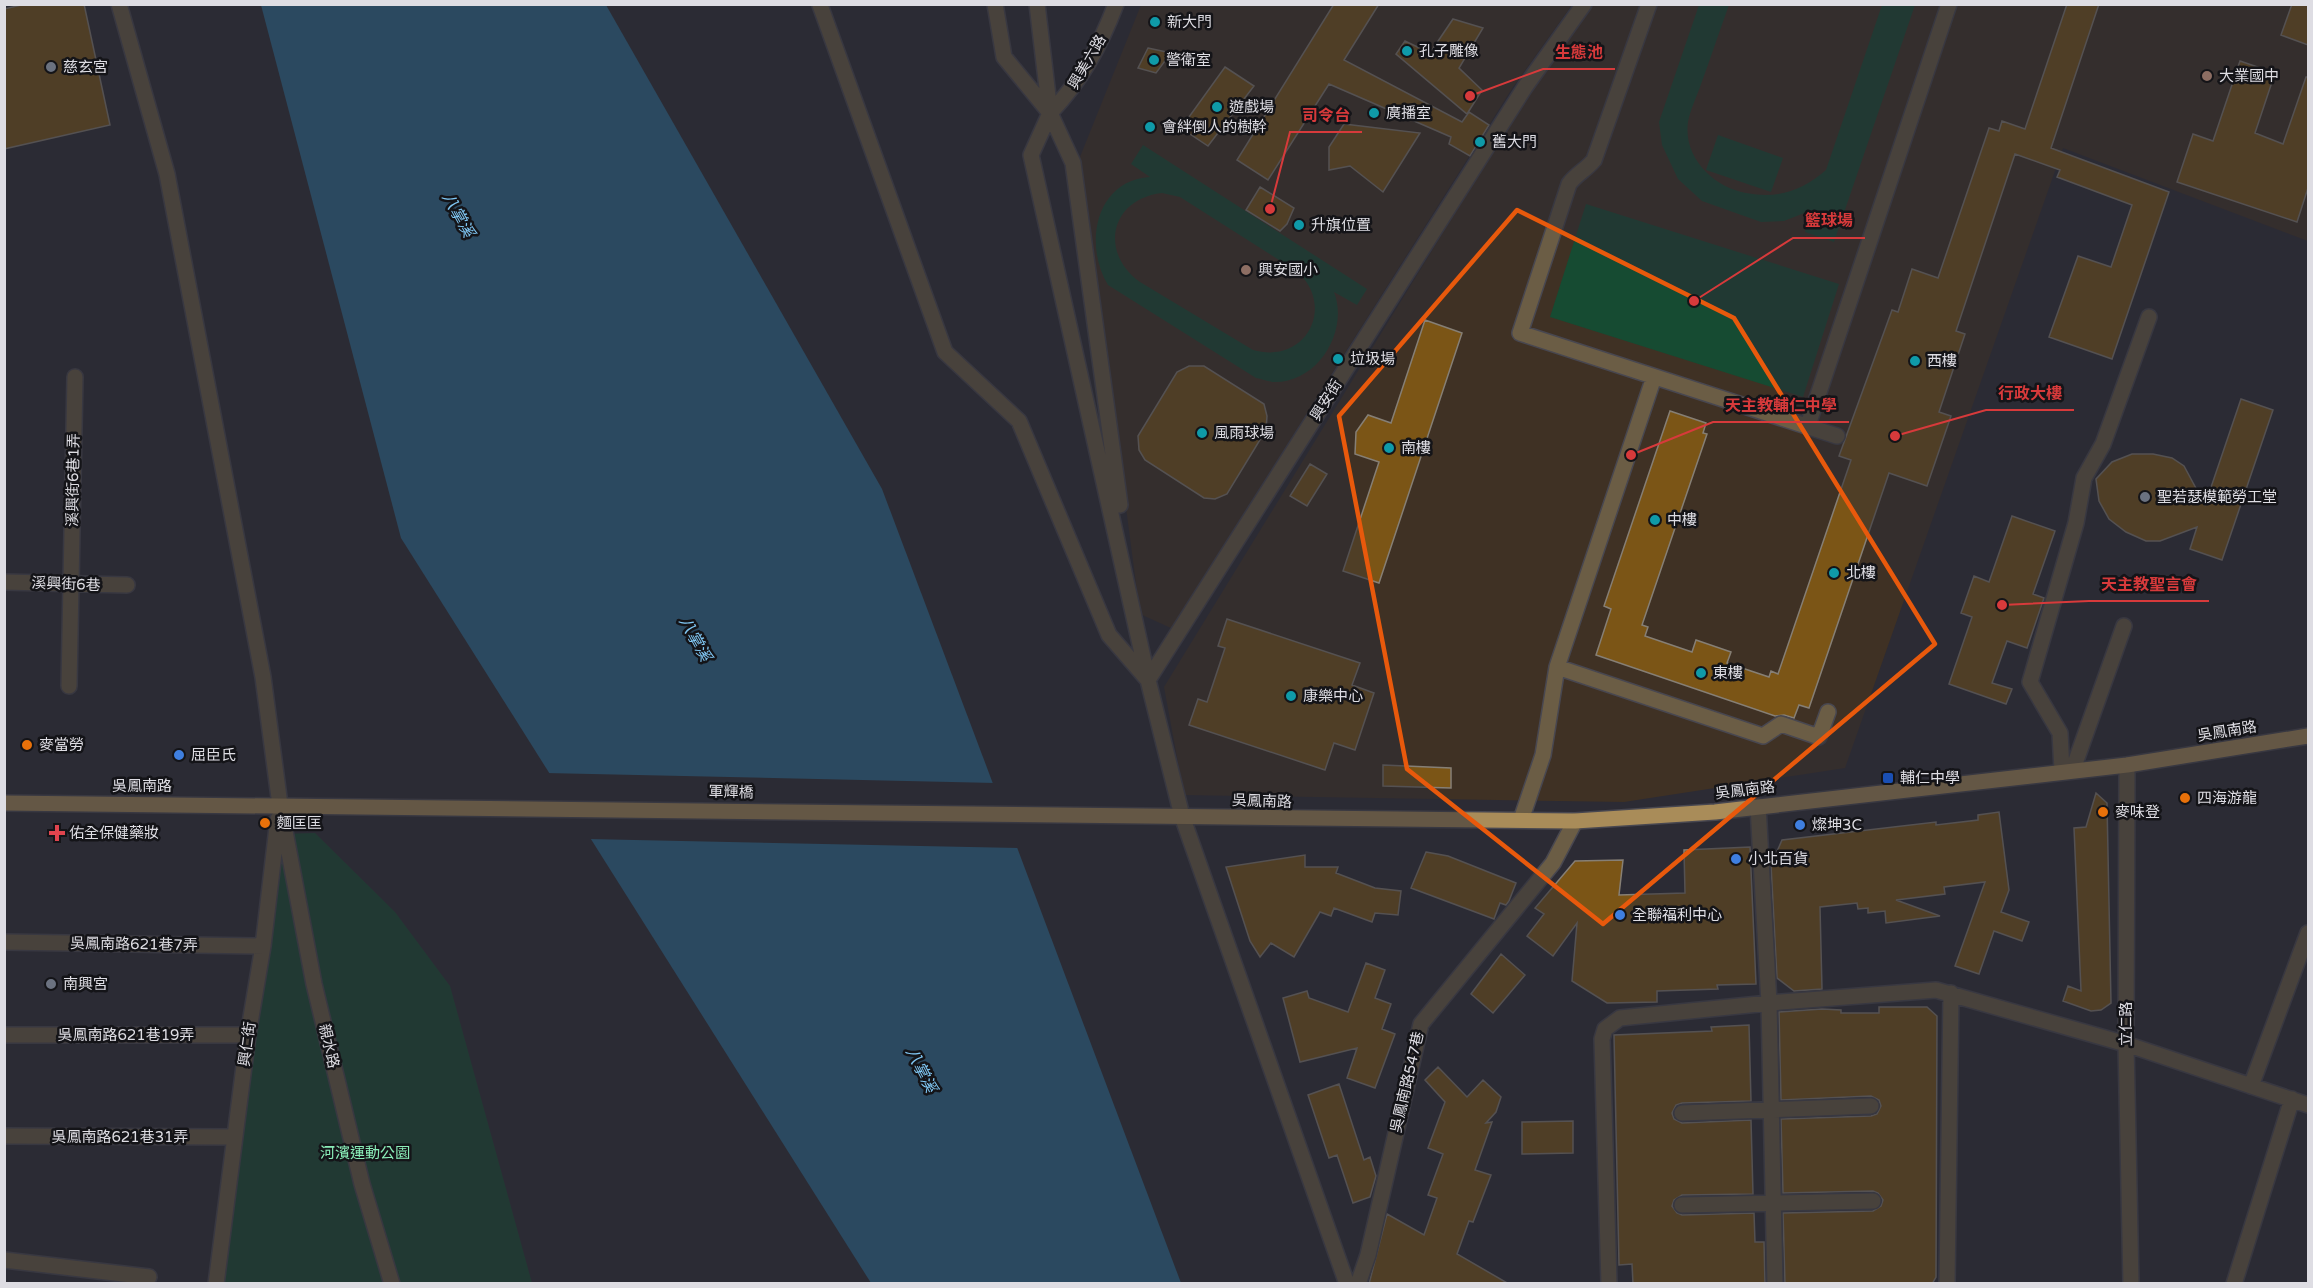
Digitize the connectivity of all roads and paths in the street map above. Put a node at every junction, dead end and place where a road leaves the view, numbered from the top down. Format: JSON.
{"nodes":[{"id":1,"x":119,"y":4,"type":"edge"},
{"id":2,"x":995,"y":4,"type":"edge"},
{"id":3,"x":1037,"y":4,"type":"edge"},
{"id":4,"x":1116,"y":4,"type":"edge"},
{"id":5,"x":1584,"y":4,"type":"edge"},
{"id":6,"x":1649,"y":4,"type":"edge"},
{"id":7,"x":1949,"y":4,"type":"edge"},
{"id":8,"x":820,"y":5,"type":"edge"},
{"id":9,"x":1050,"y":113,"type":"junction"},
{"id":10,"x":2149,"y":317,"type":"dead end"},
{"id":11,"x":75,"y":377,"type":"dead end"},
{"id":12,"x":1654,"y":377,"type":"junction"},
{"id":13,"x":1808,"y":425,"type":"junction"},
{"id":14,"x":1837,"y":436,"type":"dead end"},
{"id":15,"x":4,"y":582,"type":"edge"},
{"id":16,"x":71,"y":584,"type":"junction"},
{"id":17,"x":127,"y":585,"type":"dead end"},
{"id":18,"x":1133,"y":603,"type":"junction"},
{"id":19,"x":2124,"y":626,"type":"dead end"},
{"id":20,"x":1557,"y":667,"type":"junction"},
{"id":21,"x":1148,"y":680,"type":"junction"},
{"id":22,"x":69,"y":686,"type":"dead end"},
{"id":23,"x":1828,"y":712,"type":"dead end"},
{"id":24,"x":2308,"y":736,"type":"edge"},
{"id":25,"x":2127,"y":765,"type":"junction"},
{"id":26,"x":2068,"y":770,"type":"junction"},
{"id":27,"x":4,"y":803,"type":"edge"},
{"id":28,"x":280,"y":805,"type":"junction"},
{"id":29,"x":1758,"y":806,"type":"junction"},
{"id":30,"x":1182,"y":816,"type":"junction"},
{"id":31,"x":1521,"y":820,"type":"junction"},
{"id":32,"x":1575,"y":821,"type":"junction"},
{"id":33,"x":2308,"y":933,"type":"edge"},
{"id":34,"x":4,"y":942,"type":"edge"},
{"id":35,"x":263,"y":946,"type":"junction"},
{"id":36,"x":1951,"y":993,"type":"junction"},
{"id":37,"x":1769,"y":1003,"type":"junction"},
{"id":38,"x":4,"y":1035,"type":"edge"},
{"id":39,"x":248,"y":1035,"type":"junction"},
{"id":40,"x":2126,"y":1044,"type":"junction"},
{"id":41,"x":2251,"y":1086,"type":"junction"},
{"id":42,"x":2292,"y":1100,"type":"junction"},
{"id":43,"x":2308,"y":1105,"type":"edge"},
{"id":44,"x":1870,"y":1106,"type":"dead end"},
{"id":45,"x":1771,"y":1109,"type":"junction"},
{"id":46,"x":1682,"y":1113,"type":"dead end"},
{"id":47,"x":4,"y":1136,"type":"edge"},
{"id":48,"x":235,"y":1137,"type":"junction"},
{"id":49,"x":1773,"y":1201,"type":"junction"},
{"id":50,"x":1873,"y":1201,"type":"dead end"},
{"id":51,"x":1682,"y":1205,"type":"dead end"},
{"id":52,"x":4,"y":1260,"type":"edge"},
{"id":53,"x":149,"y":1277,"type":"dead end"},
{"id":54,"x":216,"y":1284,"type":"edge"},
{"id":55,"x":392,"y":1284,"type":"edge"},
{"id":56,"x":1347,"y":1284,"type":"edge"},
{"id":57,"x":1358,"y":1284,"type":"edge"},
{"id":58,"x":1609,"y":1284,"type":"edge"},
{"id":59,"x":1775,"y":1284,"type":"edge"},
{"id":60,"x":1947,"y":1284,"type":"edge"},
{"id":61,"x":2131,"y":1284,"type":"edge"},
{"id":62,"x":2234,"y":1284,"type":"edge"}],
"edges":[{"from":1,"to":28,"type":"street"},
{"from":2,"to":9,"type":"street"},
{"from":3,"to":9,"type":"street"},
{"from":4,"to":9,"type":"street","name":"興美六路"},
{"from":5,"to":21,"type":"street","name":"興安街"},
{"from":6,"to":12,"type":"street"},
{"from":7,"to":13,"type":"street"},
{"from":8,"to":21,"type":"street"},
{"from":9,"to":18,"type":"street"},
{"from":9,"to":18,"type":"street"},
{"from":10,"to":26,"type":"street"},
{"from":11,"to":16,"type":"street","name":"溪興街6巷1弄"},
{"from":12,"to":13,"type":"street"},
{"from":12,"to":20,"type":"street"},
{"from":13,"to":14,"type":"street"},
{"from":15,"to":16,"type":"street","name":"溪興街6巷"},
{"from":16,"to":17,"type":"street","name":"溪興街6巷"},
{"from":16,"to":22,"type":"street","name":"溪興街6巷1弄"},
{"from":18,"to":21,"type":"street"},
{"from":19,"to":26,"type":"street"},
{"from":20,"to":23,"type":"street"},
{"from":20,"to":31,"type":"street"},
{"from":21,"to":30,"type":"street"},
{"from":24,"to":25,"type":"main road","name":"吳鳳南路"},
{"from":25,"to":26,"type":"main road","name":"吳鳳南路"},
{"from":25,"to":40,"type":"street","name":"立仁路"},
{"from":26,"to":29,"type":"main road","name":"吳鳳南路"},
{"from":27,"to":28,"type":"main road","name":"吳鳳南路"},
{"from":28,"to":30,"type":"main road","name":"軍輝橋"},
{"from":28,"to":35,"type":"street","name":"興仁街"},
{"from":28,"to":55,"type":"street","name":"親水路"},
{"from":29,"to":32,"type":"main road","name":"吳鳳南路"},
{"from":29,"to":37,"type":"street"},
{"from":30,"to":31,"type":"main road","name":"吳鳳南路"},
{"from":30,"to":56,"type":"street"},
{"from":31,"to":32,"type":"main road","name":"吳鳳南路"},
{"from":32,"to":57,"type":"street","name":"吳鳳南路547巷"},
{"from":33,"to":41,"type":"street"},
{"from":34,"to":35,"type":"street","name":"吳鳳南路621巷7弄"},
{"from":35,"to":39,"type":"street","name":"興仁街"},
{"from":36,"to":37,"type":"street"},
{"from":36,"to":40,"type":"street"},
{"from":36,"to":60,"type":"street"},
{"from":37,"to":45,"type":"street"},
{"from":37,"to":58,"type":"street"},
{"from":38,"to":39,"type":"street","name":"吳鳳南路621巷19弄"},
{"from":39,"to":48,"type":"street","name":"興仁街"},
{"from":40,"to":41,"type":"street"},
{"from":40,"to":61,"type":"street","name":"立仁路"},
{"from":41,"to":42,"type":"street"},
{"from":42,"to":43,"type":"street"},
{"from":42,"to":62,"type":"street"},
{"from":44,"to":45,"type":"street"},
{"from":45,"to":46,"type":"street"},
{"from":45,"to":49,"type":"street"},
{"from":47,"to":48,"type":"street","name":"吳鳳南路621巷31弄"},
{"from":48,"to":54,"type":"street","name":"興仁街"},
{"from":49,"to":50,"type":"street"},
{"from":49,"to":51,"type":"street"},
{"from":49,"to":59,"type":"street"},
{"from":52,"to":53,"type":"street"}]}
